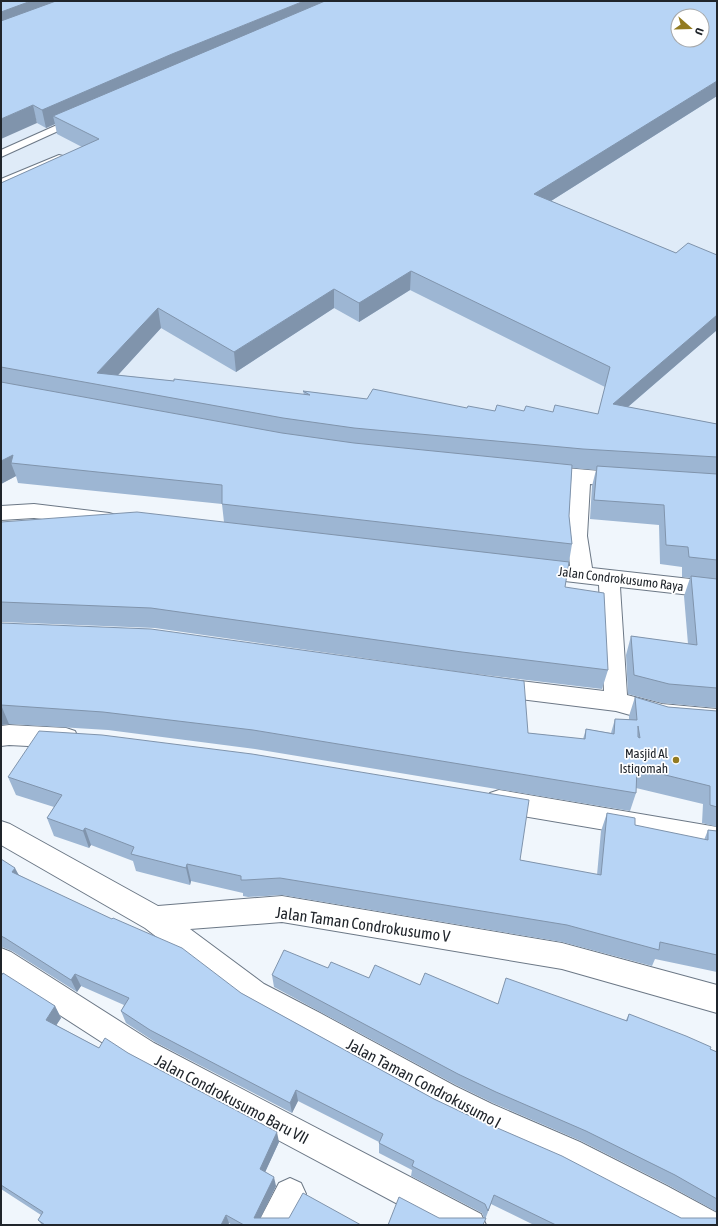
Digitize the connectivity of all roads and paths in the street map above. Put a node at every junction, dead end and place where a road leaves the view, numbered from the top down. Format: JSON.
{"nodes":[{"id":1,"x":87,"y":114,"type":"edge"},
{"id":2,"x":1,"y":154,"type":"edge"},
{"id":3,"x":60,"y":157,"type":"edge"},
{"id":4,"x":1,"y":170,"type":"edge"},
{"id":5,"x":13,"y":177,"type":"junction"},
{"id":6,"x":1,"y":183,"type":"edge"},
{"id":7,"x":524,"y":472,"type":"edge"},
{"id":8,"x":578,"y":477,"type":"junction"},
{"id":9,"x":640,"y":481,"type":"edge"},
{"id":10,"x":1,"y":512,"type":"edge"},
{"id":11,"x":128,"y":522,"type":"edge"},
{"id":12,"x":520,"y":568,"type":"edge"},
{"id":13,"x":582,"y":575,"type":"junction"},
{"id":14,"x":609,"y":578,"type":"junction"},
{"id":15,"x":717,"y":590,"type":"edge"},
{"id":16,"x":476,"y":684,"type":"edge"},
{"id":17,"x":616,"y":702,"type":"junction"},
{"id":18,"x":717,"y":719,"type":"edge"},
{"id":19,"x":1,"y":736,"type":"edge"},
{"id":20,"x":91,"y":740,"type":"edge"},
{"id":21,"x":474,"y":797,"type":"edge"},
{"id":22,"x":1,"y":832,"type":"edge"},
{"id":23,"x":717,"y":838,"type":"edge"},
{"id":24,"x":155,"y":920,"type":"junction"},
{"id":25,"x":1,"y":961,"type":"edge"},
{"id":26,"x":717,"y":999,"type":"edge"},
{"id":27,"x":290,"y":1194,"type":"dead end"},
{"id":28,"x":273,"y":1225,"type":"edge"},
{"id":29,"x":470,"y":1225,"type":"edge"},
{"id":30,"x":706,"y":1225,"type":"edge"}],
"edges":[{"from":1,"to":2,"type":"lane"},
{"from":3,"to":5,"type":"lane"},
{"from":4,"to":5,"type":"lane"},
{"from":5,"to":6,"type":"lane"},
{"from":7,"to":8,"type":"street"},
{"from":8,"to":9,"type":"street"},
{"from":8,"to":13,"type":"street"},
{"from":10,"to":11,"type":"street"},
{"from":12,"to":13,"type":"street","name":"Jalan Condrokusumo Raya"},
{"from":13,"to":14,"type":"street","name":"Jalan Condrokusumo Raya"},
{"from":14,"to":15,"type":"street","name":"Jalan Condrokusumo Raya"},
{"from":14,"to":17,"type":"street"},
{"from":16,"to":17,"type":"street"},
{"from":17,"to":18,"type":"street"},
{"from":19,"to":20,"type":"street"},
{"from":21,"to":23,"type":"street"},
{"from":22,"to":24,"type":"street"},
{"from":24,"to":26,"type":"street","name":"Jalan Taman Condrokusumo V"},
{"from":24,"to":30,"type":"street","name":"Jalan Taman Condrokusumo I"},
{"from":25,"to":29,"type":"street","name":"Jalan Condrokusumo Baru VII"},
{"from":27,"to":28,"type":"street"}]}
